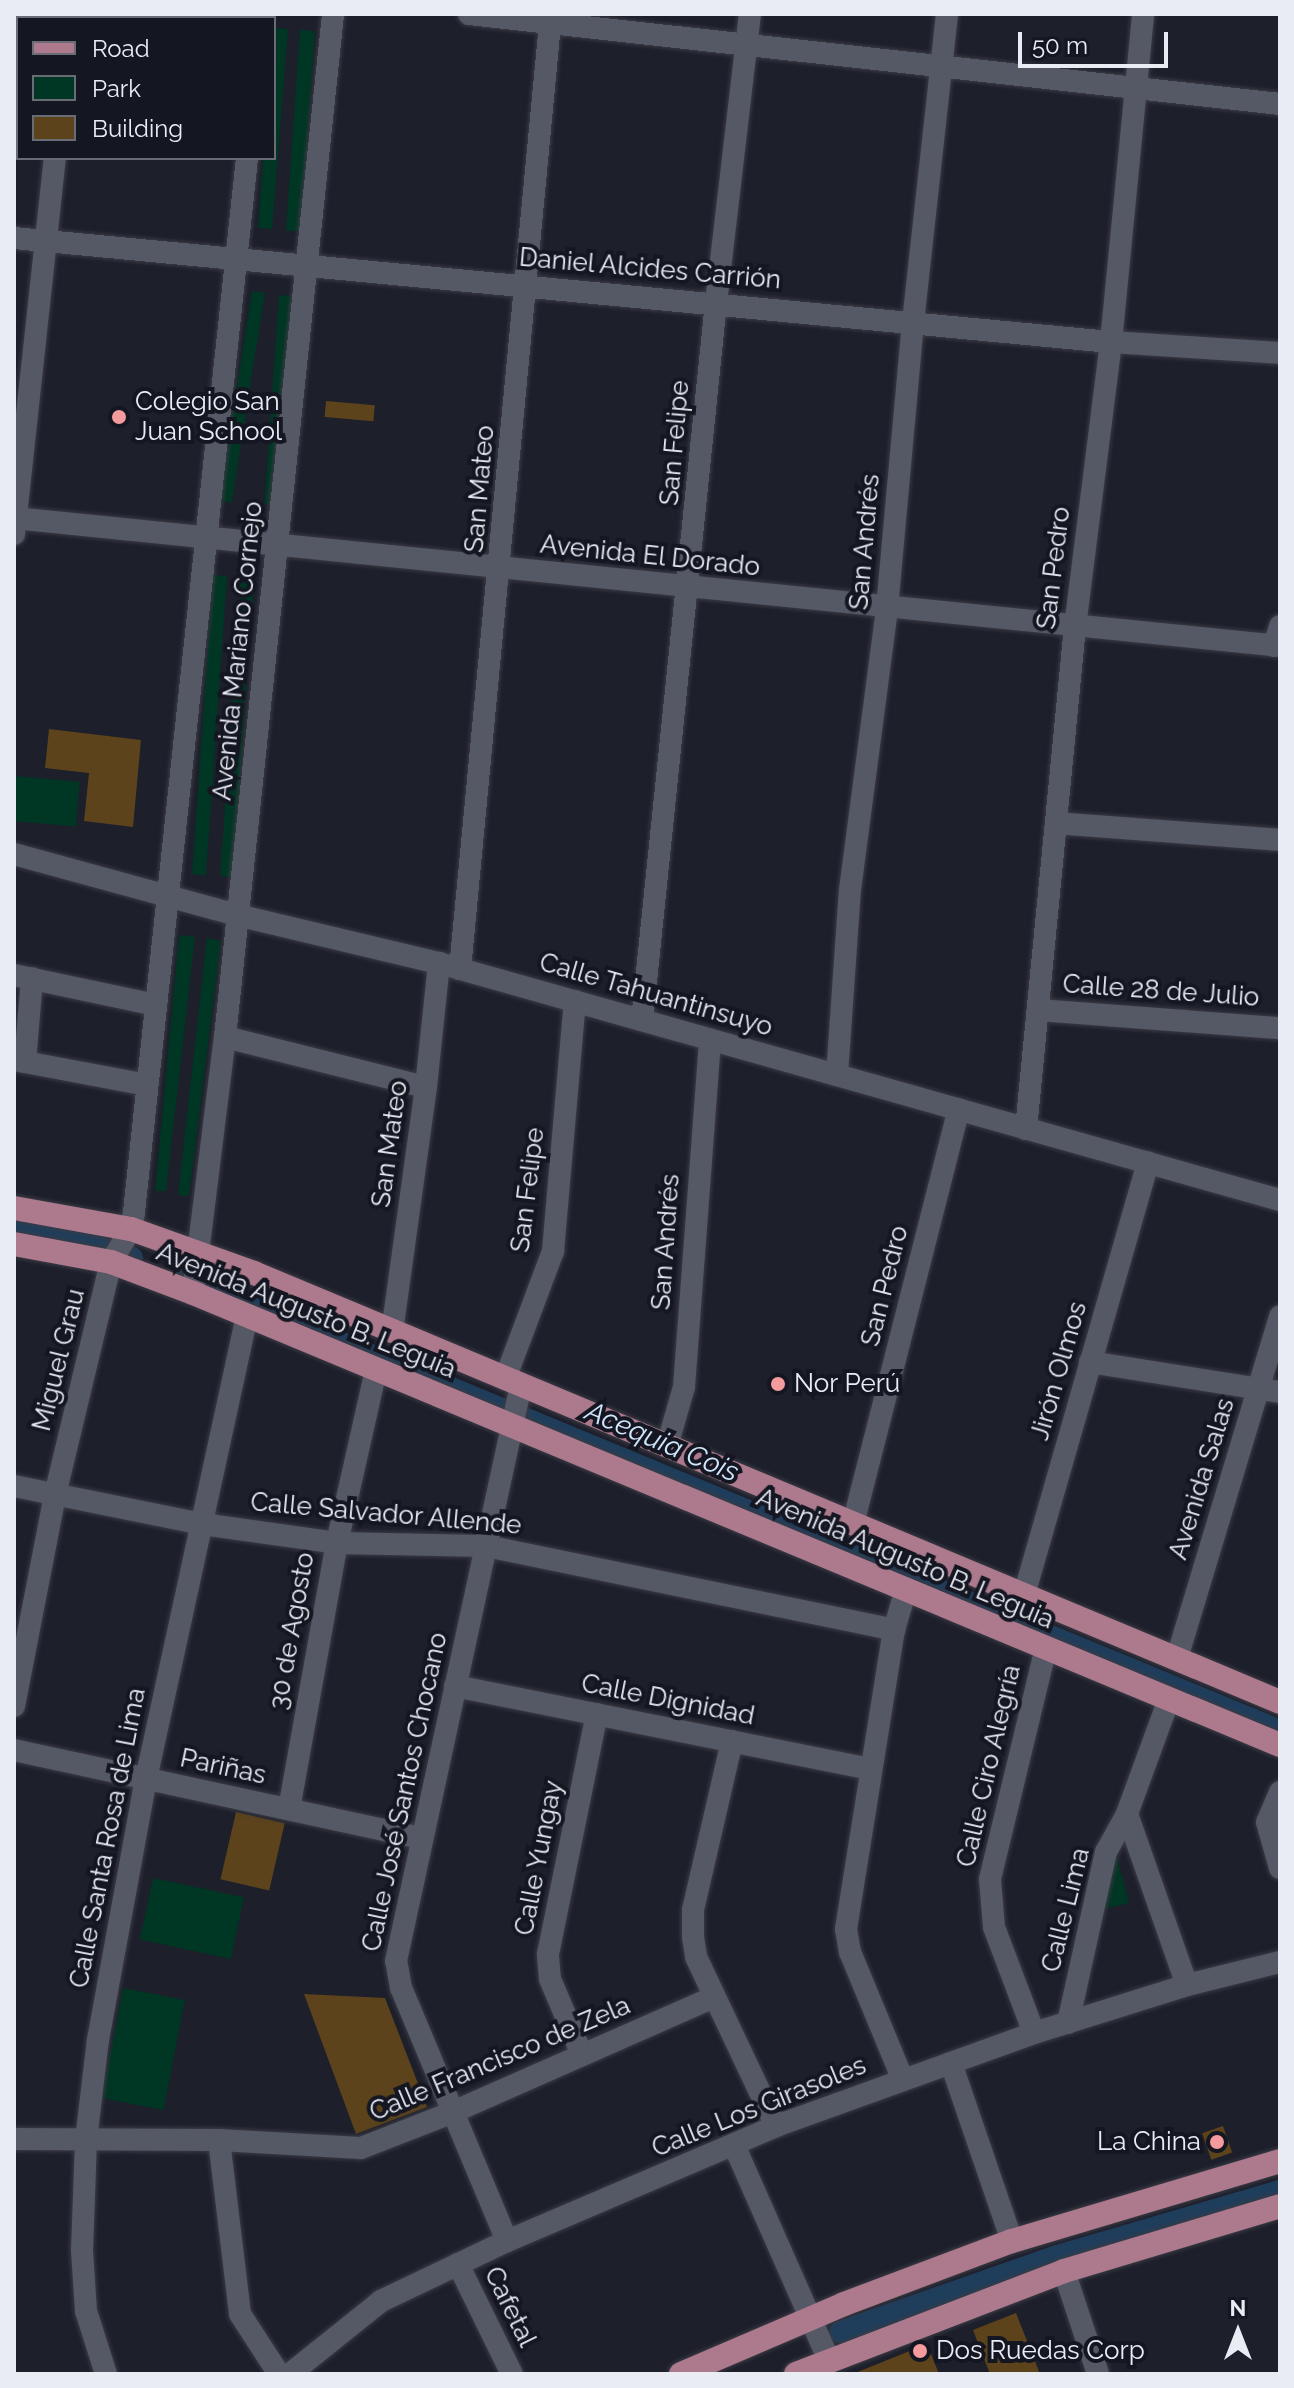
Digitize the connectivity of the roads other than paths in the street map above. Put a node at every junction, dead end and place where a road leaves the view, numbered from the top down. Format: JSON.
{"nodes":[{"id":1,"x":333,"y":14,"type":"edge"},
{"id":2,"x":469,"y":14,"type":"edge"},
{"id":3,"x":750,"y":14,"type":"edge"},
{"id":4,"x":947,"y":14,"type":"edge"},
{"id":5,"x":1143,"y":14,"type":"edge"},
{"id":6,"x":551,"y":18,"type":"edge"},
{"id":7,"x":746,"y":45,"type":"junction"},
{"id":8,"x":941,"y":66,"type":"junction"},
{"id":9,"x":1135,"y":87,"type":"junction"},
{"id":10,"x":1280,"y":104,"type":"edge"},
{"id":11,"x":55,"y":160,"type":"edge"},
{"id":12,"x":247,"y":160,"type":"edge"},
{"id":13,"x":14,"y":238,"type":"edge"},
{"id":14,"x":45,"y":241,"type":"junction"},
{"id":15,"x":237,"y":258,"type":"junction"},
{"id":16,"x":308,"y":266,"type":"junction"},
{"id":17,"x":526,"y":285,"type":"junction"},
{"id":18,"x":716,"y":303,"type":"junction"},
{"id":19,"x":913,"y":322,"type":"junction"},
{"id":20,"x":1111,"y":342,"type":"junction"},
{"id":21,"x":1280,"y":353,"type":"edge"},
{"id":22,"x":14,"y":523,"type":"edge"},
{"id":23,"x":205,"y":539,"type":"junction"},
{"id":24,"x":278,"y":547,"type":"junction"},
{"id":25,"x":500,"y":570,"type":"junction"},
{"id":26,"x":689,"y":589,"type":"junction"},
{"id":27,"x":887,"y":608,"type":"junction"},
{"id":28,"x":1075,"y":627,"type":"junction"},
{"id":29,"x":1278,"y":639,"type":"edge"},
{"id":30,"x":1056,"y":823,"type":"junction"},
{"id":31,"x":1280,"y":840,"type":"edge"},
{"id":32,"x":14,"y":854,"type":"edge"},
{"id":33,"x":168,"y":896,"type":"junction"},
{"id":34,"x":237,"y":915,"type":"junction"},
{"id":35,"x":449,"y":966,"type":"junction"},
{"id":36,"x":23,"y":977,"type":"edge"},
{"id":37,"x":575,"y":1001,"type":"junction"},
{"id":38,"x":156,"y":1005,"type":"junction"},
{"id":39,"x":1038,"y":1010,"type":"junction"},
{"id":40,"x":642,"y":1020,"type":"junction"},
{"id":41,"x":1280,"y":1028,"type":"edge"},
{"id":42,"x":225,"y":1037,"type":"junction"},
{"id":43,"x":710,"y":1040,"type":"junction"},
{"id":44,"x":20,"y":1061,"type":"edge"},
{"id":45,"x":837,"y":1075,"type":"junction"},
{"id":46,"x":147,"y":1085,"type":"junction"},
{"id":47,"x":426,"y":1087,"type":"junction"},
{"id":48,"x":959,"y":1109,"type":"junction"},
{"id":49,"x":1026,"y":1129,"type":"junction"},
{"id":50,"x":1148,"y":1162,"type":"junction"},
{"id":51,"x":1280,"y":1200,"type":"edge"},
{"id":52,"x":14,"y":1208,"type":"edge"},
{"id":53,"x":130,"y":1230,"type":"junction"},
{"id":54,"x":14,"y":1244,"type":"edge"},
{"id":55,"x":200,"y":1254,"type":"junction"},
{"id":56,"x":112,"y":1262,"type":"junction"},
{"id":57,"x":193,"y":1292,"type":"junction"},
{"id":58,"x":1280,"y":1316,"type":"edge"},
{"id":59,"x":247,"y":1317,"type":"junction"},
{"id":60,"x":392,"y":1332,"type":"junction"},
{"id":61,"x":1090,"y":1362,"type":"junction"},
{"id":62,"x":376,"y":1370,"type":"junction"},
{"id":63,"x":516,"y":1384,"type":"junction"},
{"id":64,"x":1269,"y":1390,"type":"edge"},
{"id":65,"x":512,"y":1425,"type":"junction"},
{"id":66,"x":667,"y":1446,"type":"junction"},
{"id":67,"x":14,"y":1486,"type":"edge"},
{"id":68,"x":55,"y":1495,"type":"junction"},
{"id":69,"x":202,"y":1524,"type":"junction"},
{"id":70,"x":853,"y":1524,"type":"junction"},
{"id":71,"x":337,"y":1543,"type":"junction"},
{"id":72,"x":486,"y":1546,"type":"junction"},
{"id":73,"x":906,"y":1589,"type":"junction"},
{"id":74,"x":1024,"y":1595,"type":"junction"},
{"id":75,"x":894,"y":1630,"type":"junction"},
{"id":76,"x":1046,"y":1648,"type":"junction"},
{"id":77,"x":1177,"y":1658,"type":"junction"},
{"id":78,"x":455,"y":1686,"type":"junction"},
{"id":79,"x":1169,"y":1699,"type":"junction"},
{"id":80,"x":1280,"y":1702,"type":"edge"},
{"id":81,"x":14,"y":1706,"type":"edge"},
{"id":82,"x":597,"y":1714,"type":"junction"},
{"id":83,"x":732,"y":1741,"type":"junction"},
{"id":84,"x":1280,"y":1745,"type":"edge"},
{"id":85,"x":14,"y":1750,"type":"edge"},
{"id":86,"x":871,"y":1769,"type":"junction"},
{"id":87,"x":146,"y":1779,"type":"junction"},
{"id":88,"x":1280,"y":1792,"type":"edge"},
{"id":89,"x":289,"y":1809,"type":"junction"},
{"id":90,"x":1127,"y":1814,"type":"junction"},
{"id":91,"x":421,"y":1838,"type":"junction"},
{"id":92,"x":1280,"y":1868,"type":"edge"},
{"id":93,"x":1280,"y":1962,"type":"edge"},
{"id":94,"x":1187,"y":1985,"type":"junction"},
{"id":95,"x":714,"y":1997,"type":"junction"},
{"id":96,"x":1068,"y":2023,"type":"junction"},
{"id":97,"x":1034,"y":2033,"type":"junction"},
{"id":98,"x":582,"y":2055,"type":"junction"},
{"id":99,"x":951,"y":2063,"type":"junction"},
{"id":100,"x":903,"y":2080,"type":"junction"},
{"id":101,"x":451,"y":2113,"type":"junction"},
{"id":102,"x":776,"y":2126,"type":"junction"},
{"id":103,"x":14,"y":2139,"type":"edge"},
{"id":104,"x":86,"y":2140,"type":"junction"},
{"id":105,"x":219,"y":2140,"type":"junction"},
{"id":106,"x":734,"y":2145,"type":"junction"},
{"id":107,"x":1280,"y":2161,"type":"edge"},
{"id":108,"x":1280,"y":2206,"type":"edge"},
{"id":109,"x":507,"y":2241,"type":"junction"},
{"id":110,"x":1012,"y":2241,"type":"junction"},
{"id":111,"x":458,"y":2264,"type":"junction"},
{"id":112,"x":1064,"y":2271,"type":"junction"},
{"id":113,"x":811,"y":2319,"type":"junction"},
{"id":114,"x":829,"y":2360,"type":"junction"},
{"id":115,"x":106,"y":2374,"type":"edge"},
{"id":116,"x":279,"y":2374,"type":"edge"},
{"id":117,"x":290,"y":2374,"type":"edge"},
{"id":118,"x":512,"y":2374,"type":"edge"},
{"id":119,"x":681,"y":2374,"type":"edge"},
{"id":120,"x":796,"y":2374,"type":"edge"},
{"id":121,"x":1098,"y":2374,"type":"edge"}],
"edges":[{"from":1,"to":16,"type":"street","name":"Avenida Mariano Cornejo"},
{"from":2,"to":6,"type":"street"},
{"from":3,"to":7,"type":"street","name":"San Felipe"},
{"from":4,"to":8,"type":"street","name":"San Andrés"},
{"from":5,"to":9,"type":"street","name":"San Pedro"},
{"from":6,"to":7,"type":"street"},
{"from":6,"to":17,"type":"street","name":"San Mateo"},
{"from":7,"to":8,"type":"street"},
{"from":7,"to":18,"type":"street","name":"San Felipe"},
{"from":8,"to":9,"type":"street"},
{"from":8,"to":19,"type":"street","name":"San Andrés"},
{"from":9,"to":10,"type":"street"},
{"from":9,"to":20,"type":"street","name":"San Pedro"},
{"from":11,"to":14,"type":"street"},
{"from":12,"to":15,"type":"street","name":"Avenida Mariano Cornejo"},
{"from":13,"to":14,"type":"street","name":"Daniel Alcides Carrión"},
{"from":14,"to":15,"type":"street","name":"Daniel Alcides Carrión"},
{"from":14,"to":22,"type":"street"},
{"from":15,"to":16,"type":"street","name":"Daniel Alcides Carrión"},
{"from":15,"to":23,"type":"street","name":"Avenida Mariano Cornejo"},
{"from":16,"to":17,"type":"street","name":"Daniel Alcides Carrión"},
{"from":16,"to":24,"type":"street","name":"Avenida Mariano Cornejo"},
{"from":17,"to":18,"type":"street","name":"Daniel Alcides Carrión"},
{"from":17,"to":25,"type":"street","name":"San Mateo"},
{"from":18,"to":19,"type":"street","name":"Daniel Alcides Carrión"},
{"from":18,"to":26,"type":"street","name":"San Felipe"},
{"from":19,"to":20,"type":"street","name":"Daniel Alcides Carrión"},
{"from":19,"to":27,"type":"street","name":"San Andrés"},
{"from":20,"to":21,"type":"street","name":"Daniel Alcides Carrión"},
{"from":20,"to":28,"type":"street","name":"San Pedro"},
{"from":22,"to":23,"type":"street","name":"Avenida El Dorado"},
{"from":23,"to":24,"type":"street","name":"Avenida El Dorado"},
{"from":23,"to":33,"type":"street","name":"Avenida Mariano Cornejo"},
{"from":24,"to":25,"type":"street","name":"Avenida El Dorado"},
{"from":24,"to":34,"type":"street","name":"Avenida Mariano Cornejo"},
{"from":25,"to":26,"type":"street","name":"Avenida El Dorado"},
{"from":25,"to":35,"type":"street","name":"San Mateo"},
{"from":26,"to":27,"type":"street","name":"Avenida El Dorado"},
{"from":26,"to":40,"type":"street","name":"San Felipe"},
{"from":27,"to":28,"type":"street","name":"Avenida El Dorado"},
{"from":27,"to":45,"type":"street","name":"San Andrés"},
{"from":28,"to":29,"type":"street","name":"Avenida El Dorado"},
{"from":28,"to":30,"type":"street","name":"San Pedro"},
{"from":30,"to":31,"type":"street"},
{"from":30,"to":39,"type":"street","name":"San Pedro"},
{"from":32,"to":33,"type":"street","name":"Calle Tahuantinsuyo"},
{"from":33,"to":34,"type":"street","name":"Calle Tahuantinsuyo"},
{"from":33,"to":38,"type":"street","name":"Avenida Mariano Cornejo"},
{"from":34,"to":35,"type":"street","name":"Calle Tahuantinsuyo"},
{"from":34,"to":42,"type":"street","name":"Avenida Mariano Cornejo"},
{"from":35,"to":37,"type":"street","name":"Calle Tahuantinsuyo"},
{"from":35,"to":47,"type":"street","name":"San Mateo"},
{"from":36,"to":38,"type":"street"},
{"from":36,"to":44,"type":"street"},
{"from":37,"to":40,"type":"street","name":"Calle Tahuantinsuyo"},
{"from":37,"to":63,"type":"street","name":"San Felipe"},
{"from":38,"to":46,"type":"street","name":"Avenida Mariano Cornejo"},
{"from":39,"to":41,"type":"street","name":"Calle 28 de Julio"},
{"from":39,"to":49,"type":"street","name":"San Pedro"},
{"from":40,"to":43,"type":"street","name":"Calle Tahuantinsuyo"},
{"from":42,"to":47,"type":"street"},
{"from":42,"to":55,"type":"street","name":"Avenida Mariano Cornejo"},
{"from":43,"to":45,"type":"street","name":"Calle Tahuantinsuyo"},
{"from":43,"to":66,"type":"street","name":"San Andrés"},
{"from":44,"to":46,"type":"street"},
{"from":45,"to":48,"type":"street","name":"Calle Tahuantinsuyo"},
{"from":46,"to":53,"type":"street","name":"Avenida Mariano Cornejo"},
{"from":47,"to":60,"type":"street","name":"San Mateo"},
{"from":48,"to":49,"type":"street","name":"Calle Tahuantinsuyo"},
{"from":48,"to":70,"type":"street","name":"San Pedro"},
{"from":49,"to":50,"type":"street","name":"Calle Tahuantinsuyo"},
{"from":50,"to":51,"type":"street","name":"Calle Tahuantinsuyo"},
{"from":50,"to":61,"type":"street","name":"Jirón Olmos"},
{"from":52,"to":53,"type":"main road","name":"Avenida Augusto B. Leguia"},
{"from":53,"to":55,"type":"main road","name":"Avenida Augusto B. Leguia"},
{"from":53,"to":56,"type":"street","name":"Avenida Mariano Cornejo"},
{"from":54,"to":56,"type":"main road","name":"Avenida Augusto B. Leguia"},
{"from":55,"to":57,"type":"street","name":"Avenida Mariano Cornejo"},
{"from":55,"to":60,"type":"main road","name":"Avenida Augusto B. Leguia"},
{"from":56,"to":57,"type":"main road","name":"Avenida Augusto B. Leguia"},
{"from":56,"to":68,"type":"street","name":"Miguel Grau"},
{"from":57,"to":59,"type":"main road","name":"Avenida Augusto B. Leguia"},
{"from":58,"to":64,"type":"street","name":"Avenida Salas"},
{"from":59,"to":62,"type":"main road","name":"Avenida Augusto B. Leguia"},
{"from":59,"to":69,"type":"street","name":"Calle Santa Rosa de Lima"},
{"from":60,"to":63,"type":"main road","name":"Avenida Augusto B. Leguia"},
{"from":61,"to":64,"type":"street"},
{"from":61,"to":74,"type":"street","name":"Jirón Olmos"},
{"from":62,"to":65,"type":"main road","name":"Avenida Augusto B. Leguia"},
{"from":62,"to":71,"type":"street","name":"30 de Agosto"},
{"from":63,"to":65,"type":"street","name":"Calle José Santos Chocano"},
{"from":63,"to":66,"type":"main road","name":"Avenida Augusto B. Leguia"},
{"from":64,"to":77,"type":"street","name":"Avenida Salas"},
{"from":65,"to":72,"type":"street","name":"Calle José Santos Chocano"},
{"from":65,"to":73,"type":"main road","name":"Avenida Augusto B. Leguia"},
{"from":66,"to":70,"type":"main road","name":"Avenida Augusto B. Leguia"},
{"from":67,"to":68,"type":"street","name":"Calle Salvador Allende"},
{"from":68,"to":69,"type":"street","name":"Calle Salvador Allende"},
{"from":68,"to":81,"type":"street","name":"Miguel Grau"},
{"from":69,"to":71,"type":"street","name":"Calle Salvador Allende"},
{"from":69,"to":87,"type":"street","name":"Calle Santa Rosa de Lima"},
{"from":70,"to":74,"type":"main road","name":"Avenida Augusto B. Leguia"},
{"from":71,"to":72,"type":"street","name":"Calle Salvador Allende"},
{"from":71,"to":89,"type":"street","name":"30 de Agosto"},
{"from":72,"to":75,"type":"street","name":"Calle Salvador Allende"},
{"from":72,"to":78,"type":"street","name":"Calle José Santos Chocano"},
{"from":73,"to":75,"type":"street"},
{"from":73,"to":76,"type":"main road","name":"Avenida Augusto B. Leguia"},
{"from":74,"to":77,"type":"main road","name":"Avenida Augusto B. Leguia"},
{"from":75,"to":86,"type":"street"},
{"from":76,"to":79,"type":"main road","name":"Avenida Augusto B. Leguia"},
{"from":76,"to":97,"type":"street","name":"Calle Ciro Alegría"},
{"from":77,"to":80,"type":"main road","name":"Avenida Augusto B. Leguia"},
{"from":78,"to":82,"type":"street","name":"Calle Dignidad"},
{"from":78,"to":91,"type":"street","name":"Calle José Santos Chocano"},
{"from":79,"to":84,"type":"main road","name":"Avenida Augusto B. Leguia"},
{"from":79,"to":90,"type":"street","name":"Calle Lima"},
{"from":82,"to":83,"type":"street","name":"Calle Dignidad"},
{"from":82,"to":98,"type":"street","name":"Calle Yungay"},
{"from":83,"to":86,"type":"street","name":"Calle Dignidad"},
{"from":83,"to":95,"type":"street"},
{"from":85,"to":87,"type":"street","name":"Pariñas"},
{"from":86,"to":100,"type":"street"},
{"from":87,"to":89,"type":"street","name":"Pariñas"},
{"from":87,"to":104,"type":"street","name":"Calle Santa Rosa de Lima"},
{"from":88,"to":92,"type":"street"},
{"from":89,"to":91,"type":"street","name":"Pariñas"},
{"from":90,"to":94,"type":"street"},
{"from":90,"to":96,"type":"street","name":"Calle Lima"},
{"from":91,"to":101,"type":"street","name":"Calle José Santos Chocano"},
{"from":93,"to":94,"type":"street","name":"Calle Los Girasoles"},
{"from":94,"to":96,"type":"street","name":"Calle Los Girasoles"},
{"from":95,"to":98,"type":"street","name":"Calle Francisco de Zela"},
{"from":95,"to":102,"type":"street"},
{"from":96,"to":97,"type":"street","name":"Calle Los Girasoles"},
{"from":97,"to":99,"type":"street","name":"Calle Los Girasoles"},
{"from":98,"to":101,"type":"street","name":"Calle Francisco de Zela"},
{"from":99,"to":100,"type":"street","name":"Calle Los Girasoles"},
{"from":99,"to":110,"type":"street"},
{"from":100,"to":102,"type":"street","name":"Calle Los Girasoles"},
{"from":101,"to":105,"type":"street","name":"Calle Francisco de Zela"},
{"from":101,"to":109,"type":"street","name":"Calle José Santos Chocano"},
{"from":102,"to":106,"type":"street","name":"Calle Los Girasoles"},
{"from":103,"to":104,"type":"street","name":"Calle Francisco de Zela"},
{"from":104,"to":105,"type":"street","name":"Calle Francisco de Zela"},
{"from":104,"to":115,"type":"street","name":"Calle Santa Rosa de Lima"},
{"from":105,"to":116,"type":"street"},
{"from":106,"to":109,"type":"street","name":"Calle Los Girasoles"},
{"from":106,"to":113,"type":"street"},
{"from":107,"to":110,"type":"main road"},
{"from":108,"to":112,"type":"main road"},
{"from":109,"to":111,"type":"street","name":"Calle Los Girasoles"},
{"from":110,"to":113,"type":"main road"},
{"from":111,"to":117,"type":"street","name":"Calle Los Girasoles"},
{"from":111,"to":118,"type":"street","name":"Cafetal"},
{"from":112,"to":114,"type":"main road"},
{"from":112,"to":121,"type":"street"},
{"from":113,"to":114,"type":"street"},
{"from":113,"to":119,"type":"main road"},
{"from":114,"to":120,"type":"main road"}]}
